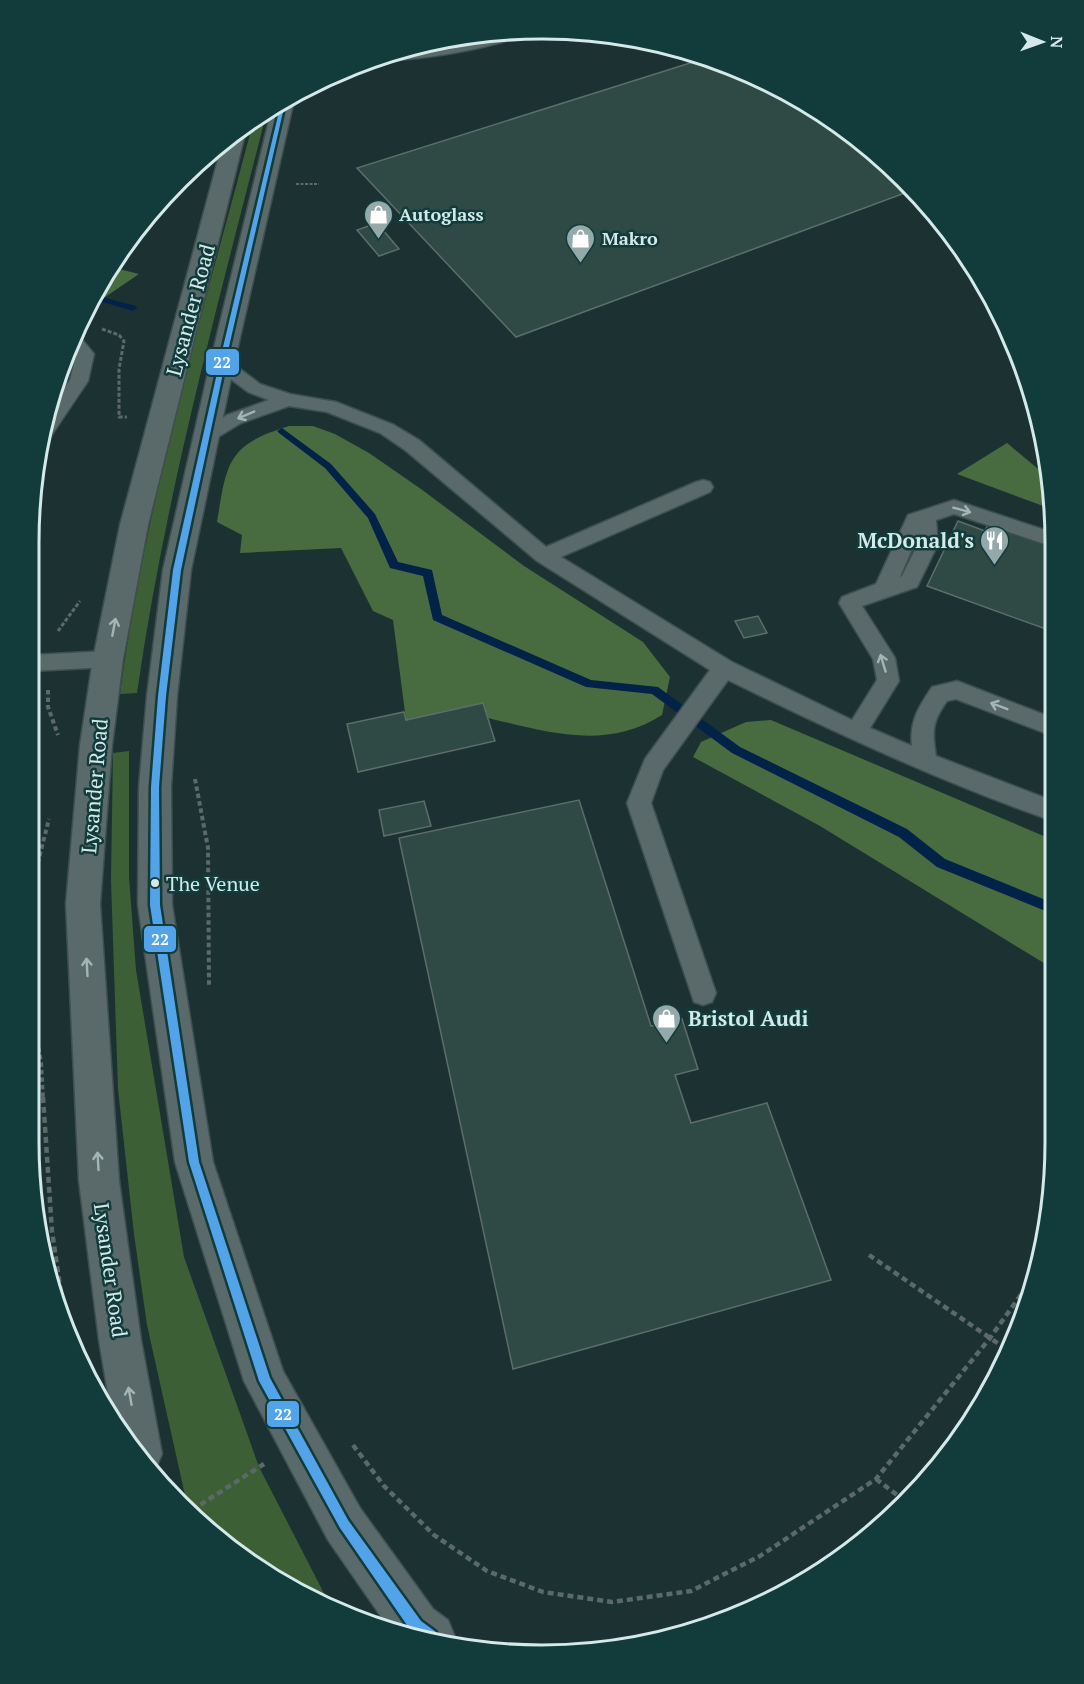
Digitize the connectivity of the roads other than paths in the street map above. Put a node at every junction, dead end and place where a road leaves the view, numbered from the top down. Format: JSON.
{"nodes":[{"id":1,"x":480,"y":43,"type":"edge"},
{"id":2,"x":412,"y":56,"type":"edge"},
{"id":3,"x":281,"y":112,"type":"edge"},
{"id":4,"x":232,"y":146,"type":"edge"},
{"id":5,"x":79,"y":346,"type":"edge"},
{"id":6,"x":222,"y":363,"type":"junction"},
{"id":7,"x":288,"y":400,"type":"junction"},
{"id":8,"x":55,"y":416,"type":"edge"},
{"id":9,"x":206,"y":436,"type":"junction"},
{"id":10,"x":703,"y":487,"type":"dead end"},
{"id":11,"x":1045,"y":537,"type":"edge"},
{"id":12,"x":544,"y":556,"type":"junction"},
{"id":13,"x":108,"y":659,"type":"junction"},
{"id":14,"x":39,"y":663,"type":"edge"},
{"id":15,"x":724,"y":668,"type":"junction"},
{"id":16,"x":1045,"y":724,"type":"edge"},
{"id":17,"x":856,"y":732,"type":"junction"},
{"id":18,"x":924,"y":762,"type":"junction"},
{"id":19,"x":1045,"y":808,"type":"edge"},
{"id":20,"x":704,"y":993,"type":"dead end"},
{"id":21,"x":138,"y":1440,"type":"edge"},
{"id":22,"x":422,"y":1630,"type":"edge"}],
"edges":[{"from":1,"to":2,"type":"lane"},
{"from":3,"to":6,"type":"street","name":"Lysander Road"},
{"from":13,"to":4,"type":"street","name":"Lysander Road","one_way":true},
{"from":5,"to":8,"type":"lane"},
{"from":6,"to":7,"type":"lane"},
{"from":6,"to":9,"type":"street","name":"Lysander Road"},
{"from":7,"to":9,"type":"lane","one_way":true},
{"from":7,"to":12,"type":"lane"},
{"from":9,"to":22,"type":"street","name":"Lysander Road"},
{"from":10,"to":12,"type":"lane"},
{"from":17,"to":11,"type":"lane","one_way":true},
{"from":12,"to":15,"type":"lane"},
{"from":13,"to":14,"type":"lane"},
{"from":21,"to":13,"type":"street","name":"Lysander Road","one_way":true},
{"from":15,"to":17,"type":"lane"},
{"from":15,"to":20,"type":"lane"},
{"from":16,"to":18,"type":"lane","one_way":true},
{"from":17,"to":18,"type":"lane"},
{"from":18,"to":19,"type":"lane"}]}
